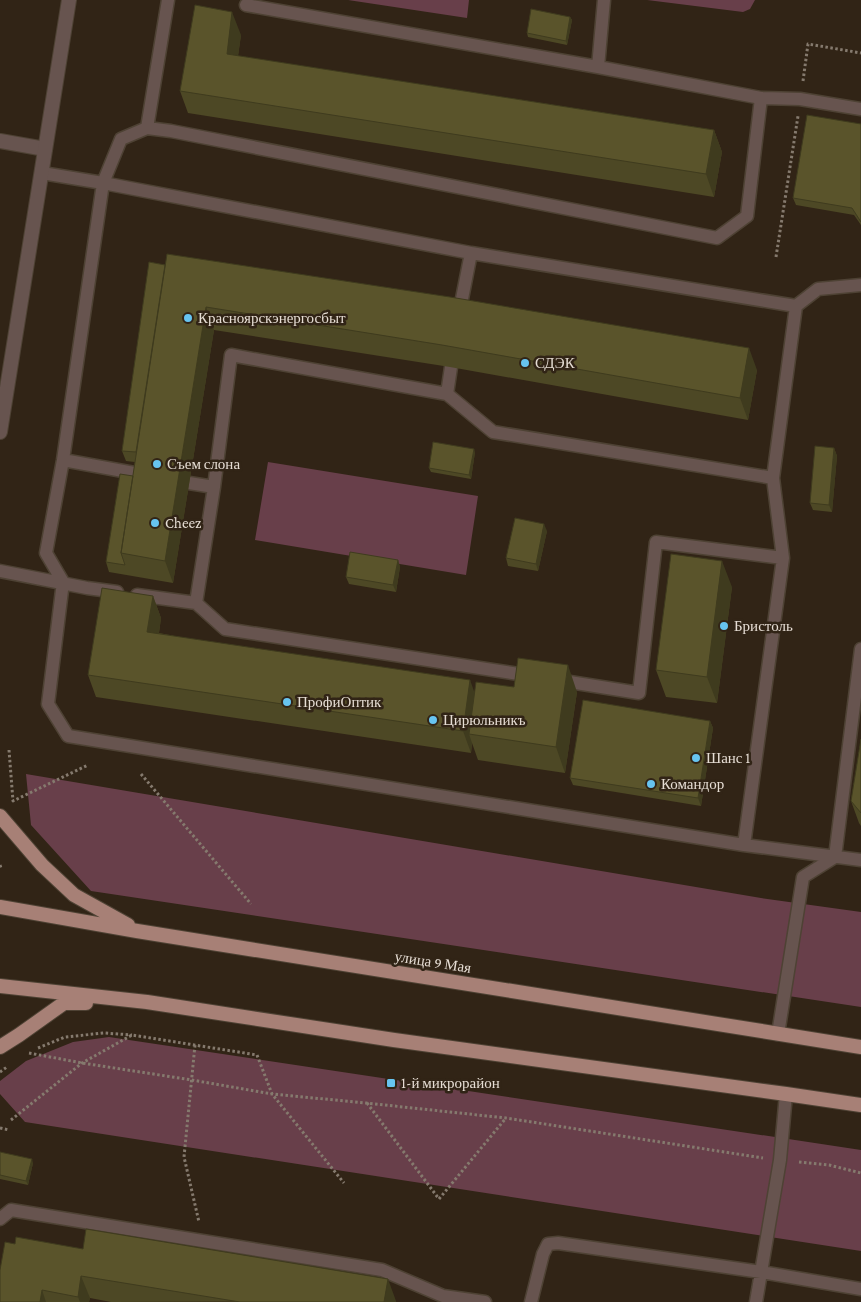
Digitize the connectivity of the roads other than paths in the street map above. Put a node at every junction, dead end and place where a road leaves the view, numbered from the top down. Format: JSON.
{"nodes":[{"id":1,"x":69,"y":0,"type":"edge"},
{"id":2,"x":168,"y":0,"type":"edge"},
{"id":3,"x":604,"y":0,"type":"edge"},
{"id":4,"x":246,"y":5,"type":"dead end"},
{"id":5,"x":283,"y":6,"type":"edge"},
{"id":6,"x":598,"y":67,"type":"junction"},
{"id":7,"x":761,"y":98,"type":"junction"},
{"id":8,"x":861,"y":109,"type":"edge"},
{"id":9,"x":147,"y":128,"type":"junction"},
{"id":10,"x":0,"y":141,"type":"edge"},
{"id":11,"x":45,"y":149,"type":"junction"},
{"id":12,"x":42,"y":173,"type":"junction"},
{"id":13,"x":103,"y":183,"type":"junction"},
{"id":14,"x":471,"y":253,"type":"junction"},
{"id":15,"x":861,"y":285,"type":"edge"},
{"id":16,"x":796,"y":306,"type":"junction"},
{"id":17,"x":458,"y":320,"type":"edge"},
{"id":18,"x":451,"y":367,"type":"edge"},
{"id":19,"x":447,"y":394,"type":"junction"},
{"id":20,"x":0,"y":432,"type":"edge"},
{"id":21,"x":63,"y":460,"type":"junction"},
{"id":22,"x":145,"y":475,"type":"edge"},
{"id":23,"x":773,"y":478,"type":"junction"},
{"id":24,"x":190,"y":483,"type":"dead end"},
{"id":25,"x":214,"y":487,"type":"junction"},
{"id":26,"x":783,"y":558,"type":"junction"},
{"id":27,"x":0,"y":571,"type":"edge"},
{"id":28,"x":63,"y":582,"type":"junction"},
{"id":29,"x":196,"y":603,"type":"junction"},
{"id":30,"x":861,"y":649,"type":"edge"},
{"id":31,"x":0,"y":816,"type":"edge"},
{"id":32,"x":744,"y":845,"type":"junction"},
{"id":33,"x":835,"y":856,"type":"junction"},
{"id":34,"x":861,"y":860,"type":"edge"},
{"id":35,"x":0,"y":907,"type":"edge"},
{"id":36,"x":137,"y":930,"type":"junction"},
{"id":37,"x":0,"y":986,"type":"edge"},
{"id":38,"x":147,"y":1002,"type":"junction"},
{"id":39,"x":778,"y":1034,"type":"junction"},
{"id":40,"x":0,"y":1047,"type":"edge"},
{"id":41,"x":861,"y":1047,"type":"edge"},
{"id":42,"x":786,"y":1094,"type":"junction"},
{"id":43,"x":861,"y":1105,"type":"edge"},
{"id":44,"x":0,"y":1219,"type":"edge"},
{"id":45,"x":761,"y":1272,"type":"junction"},
{"id":46,"x":861,"y":1289,"type":"edge"},
{"id":47,"x":485,"y":1302,"type":"edge"},
{"id":48,"x":531,"y":1302,"type":"edge"},
{"id":49,"x":756,"y":1302,"type":"edge"}],
"edges":[{"from":1,"to":11,"type":"street"},
{"from":2,"to":9,"type":"lane"},
{"from":3,"to":6,"type":"lane"},
{"from":4,"to":5,"type":"lane"},
{"from":5,"to":6,"type":"lane"},
{"from":6,"to":7,"type":"lane"},
{"from":7,"to":8,"type":"lane"},
{"from":7,"to":9,"type":"lane"},
{"from":9,"to":13,"type":"lane"},
{"from":10,"to":11,"type":"street"},
{"from":11,"to":12,"type":"street"},
{"from":12,"to":13,"type":"lane"},
{"from":12,"to":20,"type":"street"},
{"from":13,"to":14,"type":"lane"},
{"from":13,"to":21,"type":"lane"},
{"from":14,"to":16,"type":"lane"},
{"from":14,"to":17,"type":"lane"},
{"from":15,"to":16,"type":"lane"},
{"from":16,"to":23,"type":"lane"},
{"from":18,"to":19,"type":"lane"},
{"from":19,"to":23,"type":"lane"},
{"from":19,"to":25,"type":"lane"},
{"from":21,"to":22,"type":"lane"},
{"from":21,"to":28,"type":"lane"},
{"from":23,"to":26,"type":"lane"},
{"from":24,"to":25,"type":"lane"},
{"from":25,"to":29,"type":"lane"},
{"from":26,"to":29,"type":"lane"},
{"from":26,"to":32,"type":"lane"},
{"from":27,"to":28,"type":"lane"},
{"from":28,"to":29,"type":"lane"},
{"from":28,"to":32,"type":"lane"},
{"from":30,"to":33,"type":"lane"},
{"from":31,"to":36,"type":"main road"},
{"from":32,"to":33,"type":"lane"},
{"from":33,"to":34,"type":"lane"},
{"from":33,"to":39,"type":"lane"},
{"from":35,"to":36,"type":"main road","name":"улица 9 Мая"},
{"from":36,"to":39,"type":"main road","name":"улица 9 Мая"},
{"from":37,"to":38,"type":"main road"},
{"from":38,"to":40,"type":"main road"},
{"from":38,"to":42,"type":"main road"},
{"from":39,"to":41,"type":"main road","name":"улица 9 Мая"},
{"from":42,"to":43,"type":"main road"},
{"from":42,"to":45,"type":"lane"},
{"from":44,"to":47,"type":"lane"},
{"from":45,"to":46,"type":"lane"},
{"from":45,"to":48,"type":"lane"},
{"from":45,"to":49,"type":"lane"}]}
